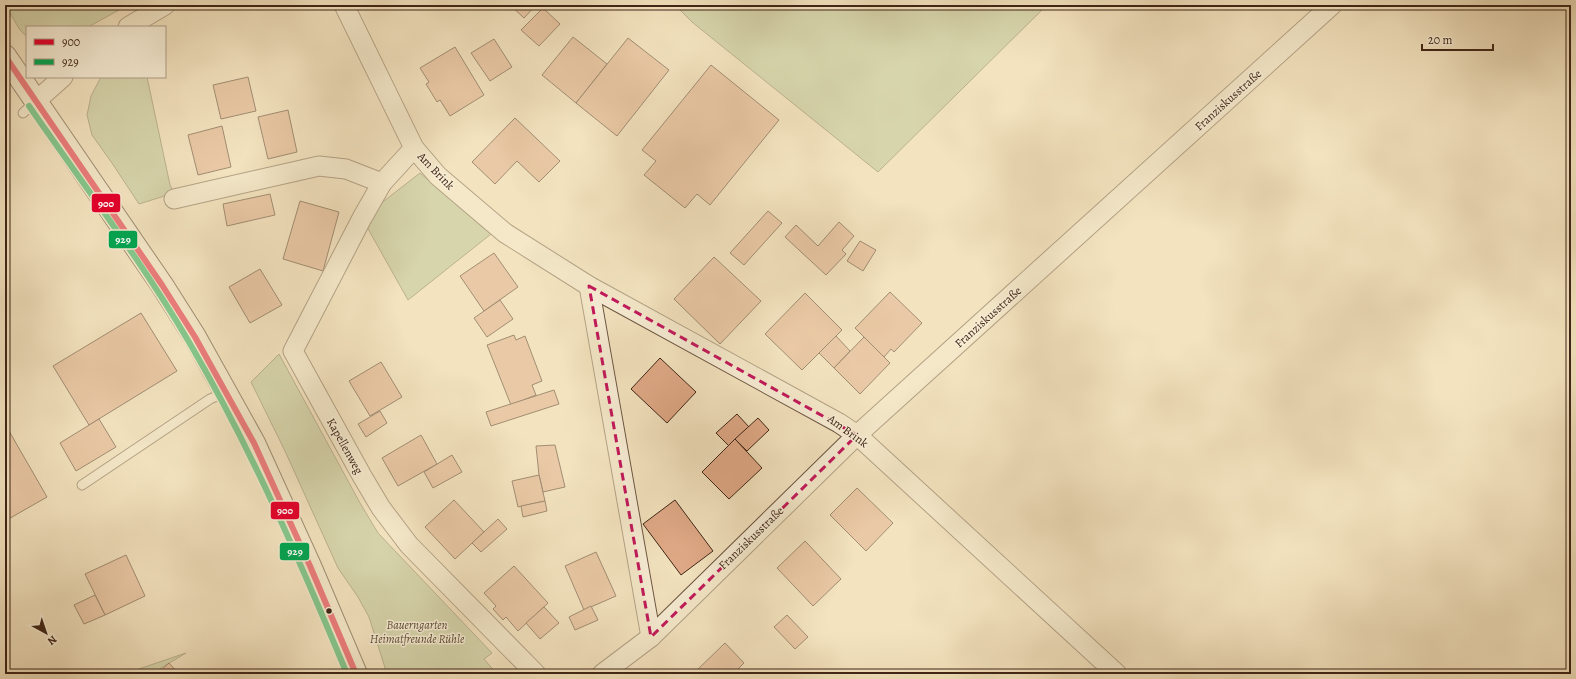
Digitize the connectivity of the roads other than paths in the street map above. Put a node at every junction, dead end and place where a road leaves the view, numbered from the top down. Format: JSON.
{"nodes":[{"id":1,"x":165,"y":5,"type":"edge"},
{"id":2,"x":344,"y":5,"type":"edge"},
{"id":3,"x":1332,"y":5,"type":"edge"},
{"id":4,"x":130,"y":26,"type":"edge"},
{"id":5,"x":5,"y":56,"type":"edge"},
{"id":6,"x":62,"y":78,"type":"edge"},
{"id":7,"x":29,"y":107,"type":"junction"},
{"id":8,"x":414,"y":148,"type":"junction"},
{"id":9,"x":382,"y":183,"type":"junction"},
{"id":10,"x":174,"y":199,"type":"dead end"},
{"id":11,"x":589,"y":286,"type":"junction"},
{"id":12,"x":226,"y":392,"type":"junction"},
{"id":13,"x":857,"y":435,"type":"junction"},
{"id":14,"x":82,"y":485,"type":"dead end"},
{"id":15,"x":651,"y":637,"type":"junction"},
{"id":16,"x":356,"y":674,"type":"edge"},
{"id":17,"x":536,"y":674,"type":"edge"},
{"id":18,"x":602,"y":674,"type":"edge"},
{"id":19,"x":1117,"y":674,"type":"edge"}],
"edges":[{"from":1,"to":4,"type":"street"},
{"from":2,"to":8,"type":"street","name":"Am Brink"},
{"from":3,"to":13,"type":"street","name":"Franziskusstraße"},
{"from":5,"to":7,"type":"main road"},
{"from":6,"to":7,"type":"street"},
{"from":7,"to":12,"type":"main road"},
{"from":8,"to":9,"type":"street","name":"Kapellenweg"},
{"from":8,"to":11,"type":"street","name":"Am Brink"},
{"from":9,"to":10,"type":"street"},
{"from":9,"to":17,"type":"street","name":"Kapellenweg"},
{"from":11,"to":13,"type":"street","name":"Am Brink"},
{"from":11,"to":15,"type":"street"},
{"from":12,"to":14,"type":"lane"},
{"from":12,"to":16,"type":"main road"},
{"from":13,"to":15,"type":"street","name":"Franziskusstraße"},
{"from":13,"to":19,"type":"street","name":"Am Brink"},
{"from":15,"to":18,"type":"street","name":"Franziskusstraße"}]}
